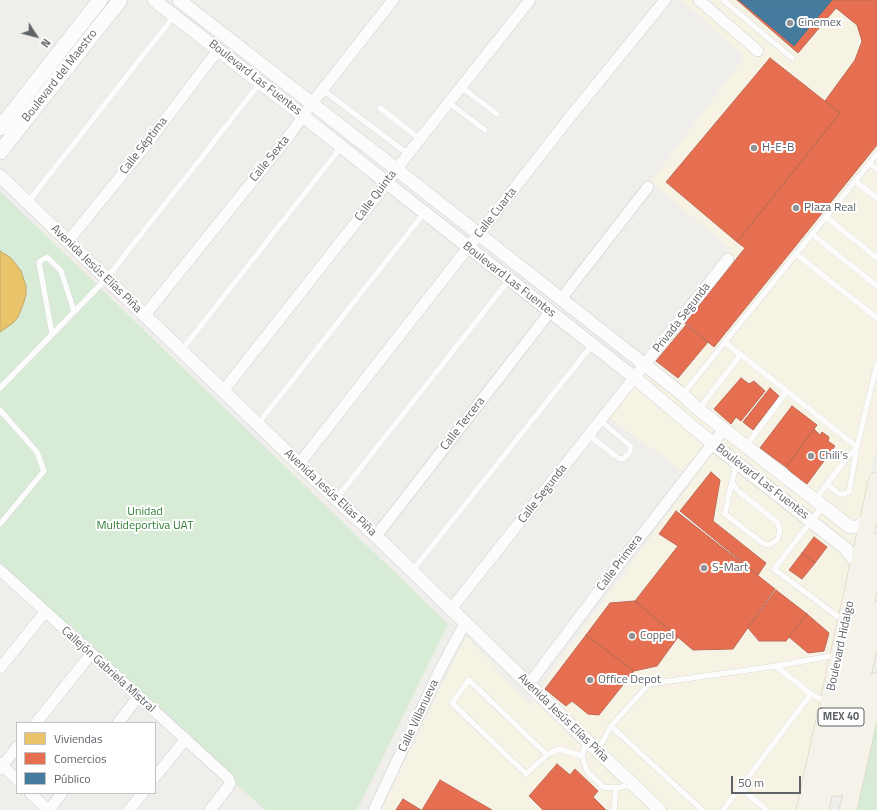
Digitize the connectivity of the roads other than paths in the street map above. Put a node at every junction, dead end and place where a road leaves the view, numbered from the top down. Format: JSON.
{"nodes":[{"id":1,"x":100,"y":0,"type":"edge"},
{"id":2,"x":120,"y":0,"type":"edge"},
{"id":3,"x":154,"y":0,"type":"edge"},
{"id":4,"x":179,"y":0,"type":"edge"},
{"id":5,"x":393,"y":0,"type":"edge"},
{"id":6,"x":530,"y":0,"type":"edge"},
{"id":7,"x":665,"y":0,"type":"edge"},
{"id":8,"x":698,"y":0,"type":"edge"},
{"id":9,"x":723,"y":0,"type":"edge"},
{"id":10,"x":174,"y":16,"type":"junction"},
{"id":11,"x":218,"y":50,"type":"junction"},
{"id":12,"x":758,"y":51,"type":"dead end"},
{"id":13,"x":792,"y":58,"type":"dead end"},
{"id":14,"x":260,"y":83,"type":"junction"},
{"id":15,"x":461,"y":87,"type":"junction"},
{"id":16,"x":323,"y":90,"type":"junction"},
{"id":17,"x":312,"y":103,"type":"junction"},
{"id":18,"x":449,"y":103,"type":"junction"},
{"id":19,"x":380,"y":108,"type":"dead end"},
{"id":20,"x":497,"y":114,"type":"dead end"},
{"id":21,"x":303,"y":116,"type":"junction"},
{"id":22,"x":0,"y":128,"type":"edge"},
{"id":23,"x":484,"y":130,"type":"dead end"},
{"id":24,"x":420,"y":139,"type":"junction"},
{"id":25,"x":341,"y":146,"type":"junction"},
{"id":26,"x":0,"y":152,"type":"edge"},
{"id":27,"x":408,"y":154,"type":"junction"},
{"id":28,"x":877,"y":154,"type":"edge"},
{"id":29,"x":869,"y":163,"type":"junction"},
{"id":30,"x":396,"y":169,"type":"junction"},
{"id":31,"x":877,"y":169,"type":"edge"},
{"id":32,"x":0,"y":176,"type":"edge"},
{"id":33,"x":855,"y":181,"type":"junction"},
{"id":34,"x":387,"y":183,"type":"junction"},
{"id":35,"x":648,"y":187,"type":"dead end"},
{"id":36,"x":877,"y":198,"type":"edge"},
{"id":37,"x":28,"y":202,"type":"junction"},
{"id":38,"x":424,"y":212,"type":"junction"},
{"id":39,"x":826,"y":217,"type":"junction"},
{"id":40,"x":479,"y":234,"type":"junction"},
{"id":41,"x":812,"y":234,"type":"junction"},
{"id":42,"x":68,"y":241,"type":"junction"},
{"id":43,"x":469,"y":248,"type":"junction"},
{"id":44,"x":796,"y":254,"type":"junction"},
{"id":45,"x":877,"y":258,"type":"edge"},
{"id":46,"x":728,"y":259,"type":"dead end"},
{"id":47,"x":106,"y":279,"type":"junction"},
{"id":48,"x":510,"y":280,"type":"junction"},
{"id":49,"x":877,"y":286,"type":"edge"},
{"id":50,"x":561,"y":299,"type":"junction"},
{"id":51,"x":74,"y":311,"type":"junction"},
{"id":52,"x":550,"y":312,"type":"junction"},
{"id":53,"x":144,"y":316,"type":"junction"},
{"id":54,"x":877,"y":318,"type":"edge"},
{"id":55,"x":52,"y":334,"type":"junction"},
{"id":56,"x":725,"y":342,"type":"junction"},
{"id":57,"x":592,"y":345,"type":"junction"},
{"id":58,"x":181,"y":350,"type":"junction"},
{"id":59,"x":740,"y":354,"type":"junction"},
{"id":60,"x":877,"y":364,"type":"edge"},
{"id":61,"x":645,"y":365,"type":"junction"},
{"id":62,"x":635,"y":378,"type":"junction"},
{"id":63,"x":876,"y":379,"type":"edge"},
{"id":64,"x":0,"y":388,"type":"edge"},
{"id":65,"x":787,"y":391,"type":"junction"},
{"id":66,"x":223,"y":392,"type":"junction"},
{"id":67,"x":683,"y":395,"type":"junction"},
{"id":68,"x":698,"y":409,"type":"junction"},
{"id":69,"x":0,"y":410,"type":"edge"},
{"id":70,"x":601,"y":421,"type":"junction"},
{"id":71,"x":257,"y":425,"type":"junction"},
{"id":72,"x":724,"y":428,"type":"junction"},
{"id":73,"x":590,"y":435,"type":"junction"},
{"id":74,"x":713,"y":444,"type":"junction"},
{"id":75,"x":746,"y":446,"type":"junction"},
{"id":76,"x":857,"y":447,"type":"junction"},
{"id":77,"x":764,"y":460,"type":"junction"},
{"id":78,"x":734,"y":461,"type":"junction"},
{"id":79,"x":299,"y":464,"type":"junction"},
{"id":80,"x":752,"y":475,"type":"junction"},
{"id":81,"x":732,"y":482,"type":"junction"},
{"id":82,"x":877,"y":482,"type":"edge"},
{"id":83,"x":827,"y":484,"type":"junction"},
{"id":84,"x":336,"y":499,"type":"junction"},
{"id":85,"x":819,"y":503,"type":"junction"},
{"id":86,"x":869,"y":520,"type":"junction"},
{"id":87,"x":812,"y":522,"type":"junction"},
{"id":88,"x":0,"y":524,"type":"edge"},
{"id":89,"x":376,"y":536,"type":"junction"},
{"id":90,"x":877,"y":542,"type":"edge"},
{"id":91,"x":859,"y":565,"type":"junction"},
{"id":92,"x":0,"y":570,"type":"edge"},
{"id":93,"x":412,"y":572,"type":"junction"},
{"id":94,"x":451,"y":609,"type":"junction"},
{"id":95,"x":45,"y":612,"type":"junction"},
{"id":96,"x":865,"y":619,"type":"edge"},
{"id":97,"x":465,"y":623,"type":"junction"},
{"id":98,"x":91,"y":654,"type":"junction"},
{"id":99,"x":839,"y":655,"type":"junction"},
{"id":100,"x":776,"y":666,"type":"junction"},
{"id":101,"x":0,"y":668,"type":"edge"},
{"id":102,"x":877,"y":681,"type":"edge"},
{"id":103,"x":529,"y":684,"type":"junction"},
{"id":104,"x":811,"y":694,"type":"junction"},
{"id":105,"x":138,"y":697,"type":"junction"},
{"id":106,"x":829,"y":704,"type":"junction"},
{"id":107,"x":874,"y":708,"type":"edge"},
{"id":108,"x":37,"y":722,"type":"edge"},
{"id":109,"x":119,"y":722,"type":"edge"},
{"id":110,"x":611,"y":726,"type":"junction"},
{"id":111,"x":186,"y":739,"type":"junction"},
{"id":112,"x":586,"y":740,"type":"junction"},
{"id":113,"x":16,"y":748,"type":"edge"},
{"id":114,"x":597,"y":751,"type":"junction"},
{"id":115,"x":548,"y":755,"type":"junction"},
{"id":116,"x":582,"y":756,"type":"junction"},
{"id":117,"x":1,"y":766,"type":"edge"},
{"id":118,"x":156,"y":776,"type":"edge"},
{"id":119,"x":16,"y":779,"type":"edge"},
{"id":120,"x":633,"y":784,"type":"junction"},
{"id":121,"x":616,"y":788,"type":"junction"},
{"id":122,"x":740,"y":788,"type":"junction"},
{"id":123,"x":31,"y":794,"type":"edge"},
{"id":124,"x":61,"y":794,"type":"edge"},
{"id":125,"x":142,"y":794,"type":"edge"},
{"id":126,"x":48,"y":810,"type":"edge"},
{"id":127,"x":129,"y":810,"type":"edge"},
{"id":128,"x":210,"y":810,"type":"edge"},
{"id":129,"x":374,"y":810,"type":"edge"},
{"id":130,"x":614,"y":810,"type":"edge"},
{"id":131,"x":660,"y":810,"type":"edge"},
{"id":132,"x":702,"y":810,"type":"edge"},
{"id":133,"x":723,"y":810,"type":"edge"},
{"id":134,"x":767,"y":810,"type":"edge"},
{"id":135,"x":805,"y":810,"type":"edge"},
{"id":136,"x":820,"y":810,"type":"edge"},
{"id":137,"x":832,"y":810,"type":"edge"},
{"id":138,"x":848,"y":810,"type":"edge"}],
"edges":[{"from":1,"to":22,"type":"main road","name":"Boulevard del Maestro"},
{"from":2,"to":26,"type":"main road","name":"Boulevard del Maestro"},
{"from":3,"to":10,"type":"street","name":"Boulevard Las Fuentes"},
{"from":4,"to":17,"type":"street","name":"Boulevard Las Fuentes"},
{"from":5,"to":16,"type":"street","name":"Calle Sexta"},
{"from":6,"to":15,"type":"street","name":"Calle Quinta"},
{"from":7,"to":40,"type":"street","name":"Calle Cuarta"},
{"from":8,"to":12,"type":"street"},
{"from":9,"to":13,"type":"lane"},
{"from":10,"to":11,"type":"street","name":"Boulevard Las Fuentes"},
{"from":10,"to":37,"type":"lane"},
{"from":11,"to":14,"type":"street","name":"Boulevard Las Fuentes"},
{"from":11,"to":42,"type":"street","name":"Calle Séptima"},
{"from":14,"to":21,"type":"street","name":"Boulevard Las Fuentes"},
{"from":14,"to":47,"type":"lane"},
{"from":15,"to":18,"type":"street","name":"Calle Quinta"},
{"from":15,"to":20,"type":"lane"},
{"from":16,"to":17,"type":"street","name":"Calle Sexta"},
{"from":16,"to":27,"type":"lane"},
{"from":17,"to":21,"type":"street","name":"Calle Sexta"},
{"from":17,"to":30,"type":"street","name":"Boulevard Las Fuentes"},
{"from":18,"to":23,"type":"lane"},
{"from":18,"to":24,"type":"street","name":"Calle Quinta"},
{"from":19,"to":24,"type":"lane"},
{"from":21,"to":25,"type":"street","name":"Boulevard Las Fuentes"},
{"from":21,"to":53,"type":"street","name":"Calle Sexta"},
{"from":24,"to":27,"type":"street","name":"Calle Quinta"},
{"from":25,"to":34,"type":"street","name":"Boulevard Las Fuentes"},
{"from":25,"to":58,"type":"lane"},
{"from":27,"to":30,"type":"street","name":"Calle Quinta"},
{"from":28,"to":29,"type":"lane"},
{"from":29,"to":31,"type":"lane"},
{"from":29,"to":33,"type":"lane"},
{"from":30,"to":34,"type":"street","name":"Calle Quinta"},
{"from":30,"to":40,"type":"street","name":"Boulevard Las Fuentes"},
{"from":32,"to":37,"type":"street","name":"Avenida Jesús Elías Piña"},
{"from":33,"to":36,"type":"lane"},
{"from":33,"to":39,"type":"lane"},
{"from":34,"to":38,"type":"street","name":"Boulevard Las Fuentes"},
{"from":34,"to":66,"type":"street","name":"Calle Quinta"},
{"from":35,"to":50,"type":"street"},
{"from":37,"to":42,"type":"street","name":"Avenida Jesús Elías Piña"},
{"from":38,"to":43,"type":"street","name":"Boulevard Las Fuentes"},
{"from":38,"to":71,"type":"lane"},
{"from":39,"to":41,"type":"lane"},
{"from":39,"to":45,"type":"lane"},
{"from":40,"to":43,"type":"street","name":"Calle Cuarta"},
{"from":40,"to":50,"type":"street","name":"Boulevard Las Fuentes"},
{"from":41,"to":44,"type":"lane"},
{"from":41,"to":49,"type":"lane"},
{"from":42,"to":47,"type":"street","name":"Avenida Jesús Elías Piña"},
{"from":43,"to":48,"type":"street","name":"Boulevard Las Fuentes"},
{"from":43,"to":79,"type":"street","name":"Calle Cuarta"},
{"from":44,"to":54,"type":"lane"},
{"from":44,"to":56,"type":"lane"},
{"from":46,"to":61,"type":"street","name":"Privada Segunda"},
{"from":47,"to":51,"type":"lane"},
{"from":47,"to":53,"type":"street","name":"Avenida Jesús Elías Piña"},
{"from":48,"to":52,"type":"street","name":"Boulevard Las Fuentes"},
{"from":48,"to":84,"type":"lane"},
{"from":50,"to":61,"type":"street","name":"Boulevard Las Fuentes"},
{"from":51,"to":55,"type":"lane"},
{"from":51,"to":55,"type":"lane"},
{"from":52,"to":57,"type":"street","name":"Boulevard Las Fuentes"},
{"from":52,"to":89,"type":"street","name":"Calle Tercera"},
{"from":53,"to":58,"type":"street","name":"Avenida Jesús Elías Piña"},
{"from":55,"to":64,"type":"lane"},
{"from":56,"to":59,"type":"lane"},
{"from":56,"to":67,"type":"lane"},
{"from":57,"to":62,"type":"street","name":"Boulevard Las Fuentes"},
{"from":57,"to":93,"type":"lane"},
{"from":58,"to":66,"type":"street","name":"Avenida Jesús Elías Piña"},
{"from":59,"to":65,"type":"lane"},
{"from":59,"to":68,"type":"lane"},
{"from":60,"to":63,"type":"lane"},
{"from":61,"to":62,"type":"street","name":"Privada Segunda"},
{"from":61,"to":67,"type":"street","name":"Boulevard Las Fuentes"},
{"from":62,"to":70,"type":"street","name":"Calle Segunda"},
{"from":62,"to":74,"type":"street","name":"Boulevard Las Fuentes"},
{"from":63,"to":76,"type":"lane"},
{"from":65,"to":75,"type":"lane"},
{"from":65,"to":76,"type":"lane"},
{"from":66,"to":71,"type":"street","name":"Avenida Jesús Elías Piña"},
{"from":67,"to":68,"type":"street","name":"Boulevard Las Fuentes"},
{"from":68,"to":72,"type":"street","name":"Boulevard Las Fuentes"},
{"from":69,"to":88,"type":"lane"},
{"from":70,"to":73,"type":"street","name":"Calle Segunda"},
{"from":70,"to":73,"type":"lane"},
{"from":71,"to":79,"type":"street","name":"Avenida Jesús Elías Piña"},
{"from":72,"to":74,"type":"street","name":"Calle Primera"},
{"from":72,"to":75,"type":"street","name":"Boulevard Las Fuentes"},
{"from":73,"to":94,"type":"street","name":"Calle Segunda"},
{"from":74,"to":78,"type":"street","name":"Boulevard Las Fuentes"},
{"from":74,"to":103,"type":"street","name":"Calle Primera"},
{"from":75,"to":77,"type":"street","name":"Boulevard Las Fuentes"},
{"from":76,"to":83,"type":"lane"},
{"from":76,"to":83,"type":"lane"},
{"from":77,"to":80,"type":"street"},
{"from":77,"to":85,"type":"street","name":"Boulevard Las Fuentes"},
{"from":78,"to":80,"type":"street","name":"Boulevard Las Fuentes"},
{"from":78,"to":81,"type":"lane"},
{"from":79,"to":84,"type":"street","name":"Avenida Jesús Elías Piña"},
{"from":80,"to":87,"type":"street","name":"Boulevard Las Fuentes"},
{"from":81,"to":81,"type":"lane"},
{"from":82,"to":86,"type":"main road","name":"Boulevard Hidalgo"},
{"from":83,"to":85,"type":"lane"},
{"from":84,"to":89,"type":"street","name":"Avenida Jesús Elías Piña"},
{"from":85,"to":86,"type":"street","name":"Boulevard Las Fuentes"},
{"from":85,"to":87,"type":"lane"},
{"from":86,"to":91,"type":"main road","name":"Boulevard Hidalgo"},
{"from":87,"to":91,"type":"street","name":"Boulevard Las Fuentes"},
{"from":87,"to":96,"type":"lane"},
{"from":89,"to":93,"type":"street","name":"Avenida Jesús Elías Piña"},
{"from":90,"to":96,"type":"main road","name":"Boulevard Hidalgo","number":"MEX 40"},
{"from":91,"to":96,"type":"main road","name":"Boulevard Hidalgo"},
{"from":92,"to":95,"type":"street","name":"Callejón Gabriela Mistral"},
{"from":93,"to":94,"type":"street","name":"Avenida Jesús Elías Piña"},
{"from":94,"to":97,"type":"street","name":"Avenida Jesús Elías Piña"},
{"from":95,"to":98,"type":"street","name":"Callejón Gabriela Mistral"},
{"from":95,"to":101,"type":"street"},
{"from":96,"to":99,"type":"main road","name":"Boulevard Hidalgo"},
{"from":96,"to":136,"type":"main road","name":"Boulevard Hidalgo","number":"MEX 40"},
{"from":96,"to":137,"type":"main road","name":"Boulevard Hidalgo","number":"MEX 40"},
{"from":97,"to":103,"type":"street","name":"Avenida Jesús Elías Piña"},
{"from":97,"to":129,"type":"street","name":"Calle Villanueva"},
{"from":98,"to":105,"type":"street","name":"Callejón Gabriela Mistral"},
{"from":98,"to":108,"type":"street"},
{"from":99,"to":100,"type":"lane"},
{"from":99,"to":106,"type":"main road","name":"Boulevard Hidalgo"},
{"from":100,"to":104,"type":"lane"},
{"from":100,"to":110,"type":"lane"},
{"from":102,"to":107,"type":"main road"},
{"from":103,"to":112,"type":"street","name":"Avenida Jesús Elías Piña"},
{"from":104,"to":106,"type":"lane"},
{"from":104,"to":122,"type":"lane"},
{"from":105,"to":109,"type":"street"},
{"from":105,"to":111,"type":"street","name":"Callejón Gabriela Mistral"},
{"from":106,"to":135,"type":"main road","name":"Boulevard Hidalgo"},
{"from":107,"to":138,"type":"main road"},
{"from":110,"to":114,"type":"lane"},
{"from":110,"to":132,"type":"lane"},
{"from":111,"to":118,"type":"street"},
{"from":111,"to":128,"type":"street","name":"Callejón Gabriela Mistral"},
{"from":112,"to":114,"type":"street","name":"Avenida Jesús Elías Piña"},
{"from":112,"to":116,"type":"lane"},
{"from":113,"to":117,"type":"street"},
{"from":114,"to":120,"type":"street","name":"Avenida Jesús Elías Piña"},
{"from":115,"to":115,"type":"lane"},
{"from":115,"to":116,"type":"lane"},
{"from":116,"to":121,"type":"lane"},
{"from":117,"to":119,"type":"street"},
{"from":120,"to":121,"type":"lane"},
{"from":120,"to":131,"type":"street","name":"Avenida Jesús Elías Piña"},
{"from":121,"to":130,"type":"lane"},
{"from":122,"to":133,"type":"lane"},
{"from":122,"to":134,"type":"lane"},
{"from":123,"to":126,"type":"street"},
{"from":124,"to":126,"type":"street"},
{"from":125,"to":127,"type":"street"}]}
